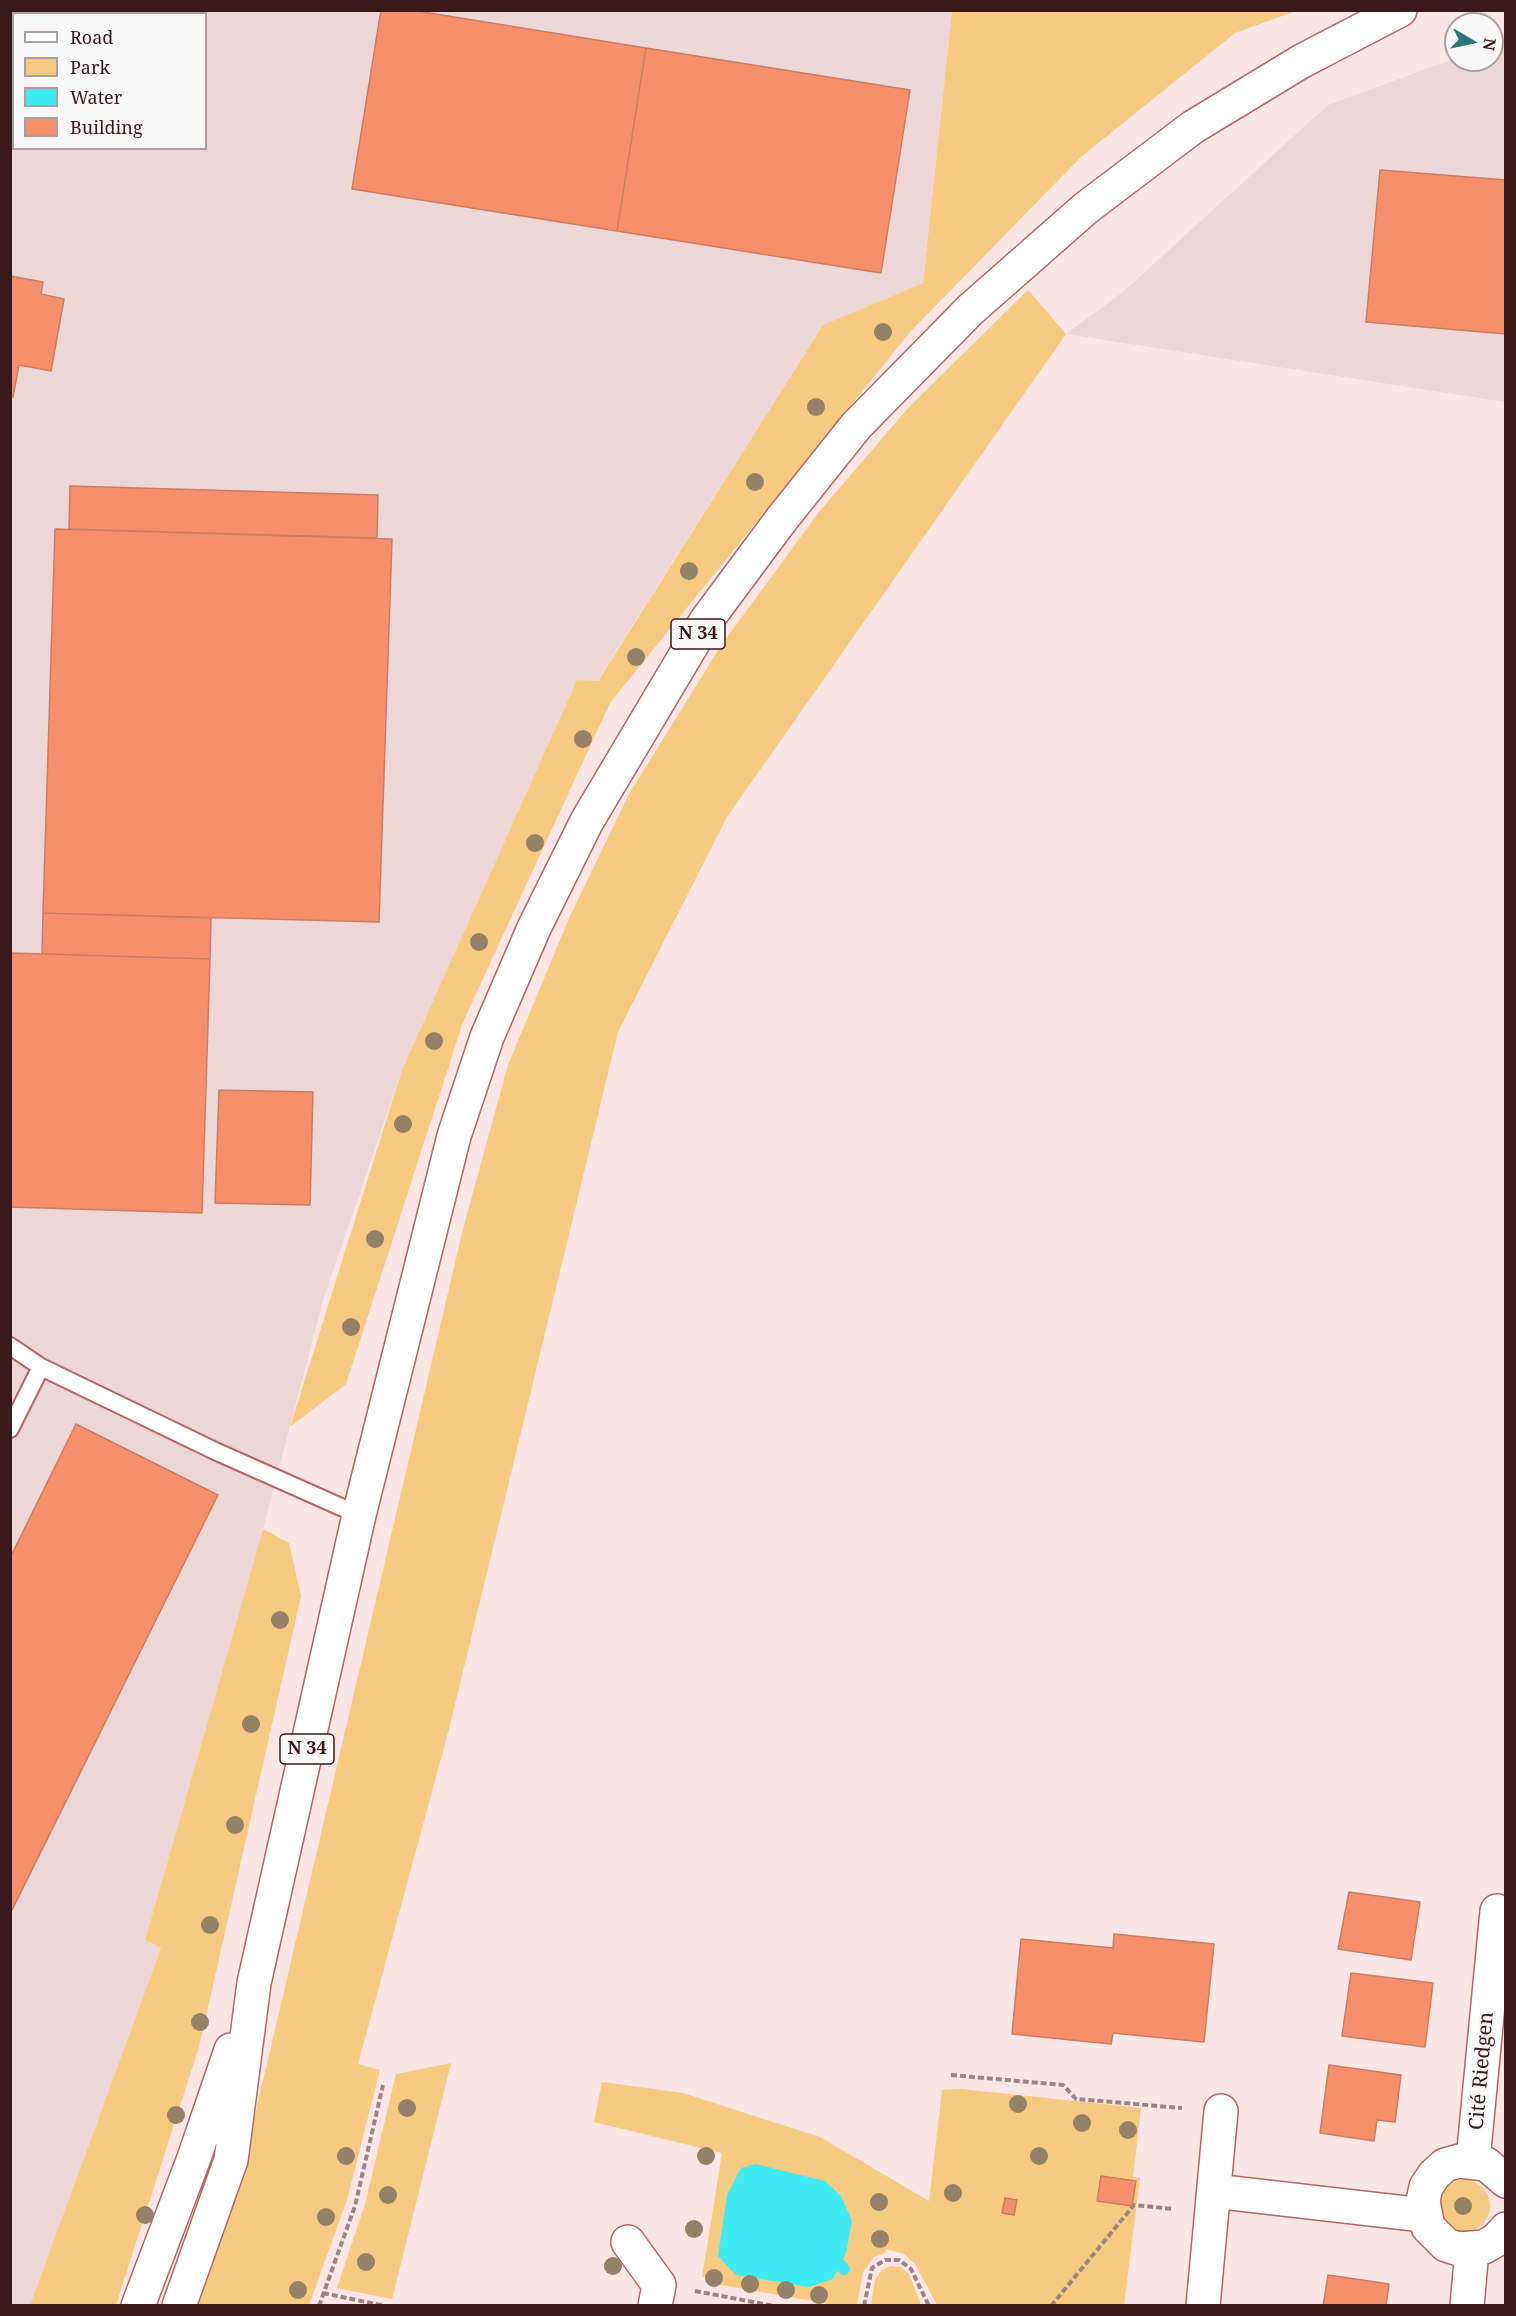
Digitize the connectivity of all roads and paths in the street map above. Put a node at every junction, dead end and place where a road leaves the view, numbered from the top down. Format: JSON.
{"nodes":[{"id":1,"x":1400,"y":10,"type":"edge"},
{"id":2,"x":10,"y":1346,"type":"edge"},
{"id":3,"x":41,"y":1367,"type":"junction"},
{"id":4,"x":10,"y":1429,"type":"edge"},
{"id":5,"x":359,"y":1515,"type":"junction"},
{"id":6,"x":1497,"y":1911,"type":"dead end"},
{"id":7,"x":254,"y":1983,"type":"junction"},
{"id":8,"x":951,"y":2075,"type":"dead end"},
{"id":9,"x":383,"y":2085,"type":"dead end"},
{"id":10,"x":1221,"y":2111,"type":"joint"},
{"id":11,"x":1473,"y":2160,"type":"junction"},
{"id":12,"x":1506,"y":2181,"type":"edge"},
{"id":13,"x":1214,"y":2191,"type":"junction"},
{"id":14,"x":1173,"y":2209,"type":"dead end"},
{"id":15,"x":1423,"y":2215,"type":"junction"},
{"id":16,"x":1506,"y":2229,"type":"edge"},
{"id":17,"x":628,"y":2242,"type":"dead end"},
{"id":18,"x":1472,"y":2250,"type":"junction"},
{"id":19,"x":324,"y":2293,"type":"junction"},
{"id":20,"x":657,"y":2295,"type":"edge"},
{"id":21,"x":138,"y":2306,"type":"edge"},
{"id":22,"x":179,"y":2306,"type":"edge"},
{"id":23,"x":319,"y":2306,"type":"edge"},
{"id":24,"x":385,"y":2306,"type":"edge"},
{"id":25,"x":774,"y":2306,"type":"edge"},
{"id":26,"x":864,"y":2306,"type":"edge"},
{"id":27,"x":928,"y":2306,"type":"edge"},
{"id":28,"x":1051,"y":2306,"type":"edge"},
{"id":29,"x":1203,"y":2306,"type":"edge"},
{"id":30,"x":1467,"y":2306,"type":"edge"}],
"edges":[{"from":1,"to":5,"type":"main road","number":"N 34"},
{"from":2,"to":3,"type":"lane"},
{"from":3,"to":4,"type":"lane"},
{"from":3,"to":5,"type":"lane"},
{"from":5,"to":7,"type":"main road","number":"N 34"},
{"from":6,"to":11,"type":"main road","name":"Cité Riedgen"},
{"from":7,"to":21,"type":"main road","number":"N 34"},
{"from":7,"to":22,"type":"main road","number":"N 34"},
{"from":8,"to":10,"type":"path"},
{"from":9,"to":19,"type":"path"},
{"from":10,"to":13,"type":"main road"},
{"from":11,"to":12,"type":"main road"},
{"from":11,"to":15,"type":"main road"},
{"from":13,"to":15,"type":"main road"},
{"from":13,"to":29,"type":"main road"},
{"from":14,"to":28,"type":"path"},
{"from":15,"to":18,"type":"main road"},
{"from":16,"to":18,"type":"main road"},
{"from":17,"to":20,"type":"main road"},
{"from":18,"to":30,"type":"main road"},
{"from":19,"to":23,"type":"path"},
{"from":19,"to":24,"type":"path"},
{"from":20,"to":25,"type":"path"},
{"from":26,"to":27,"type":"path"}]}
